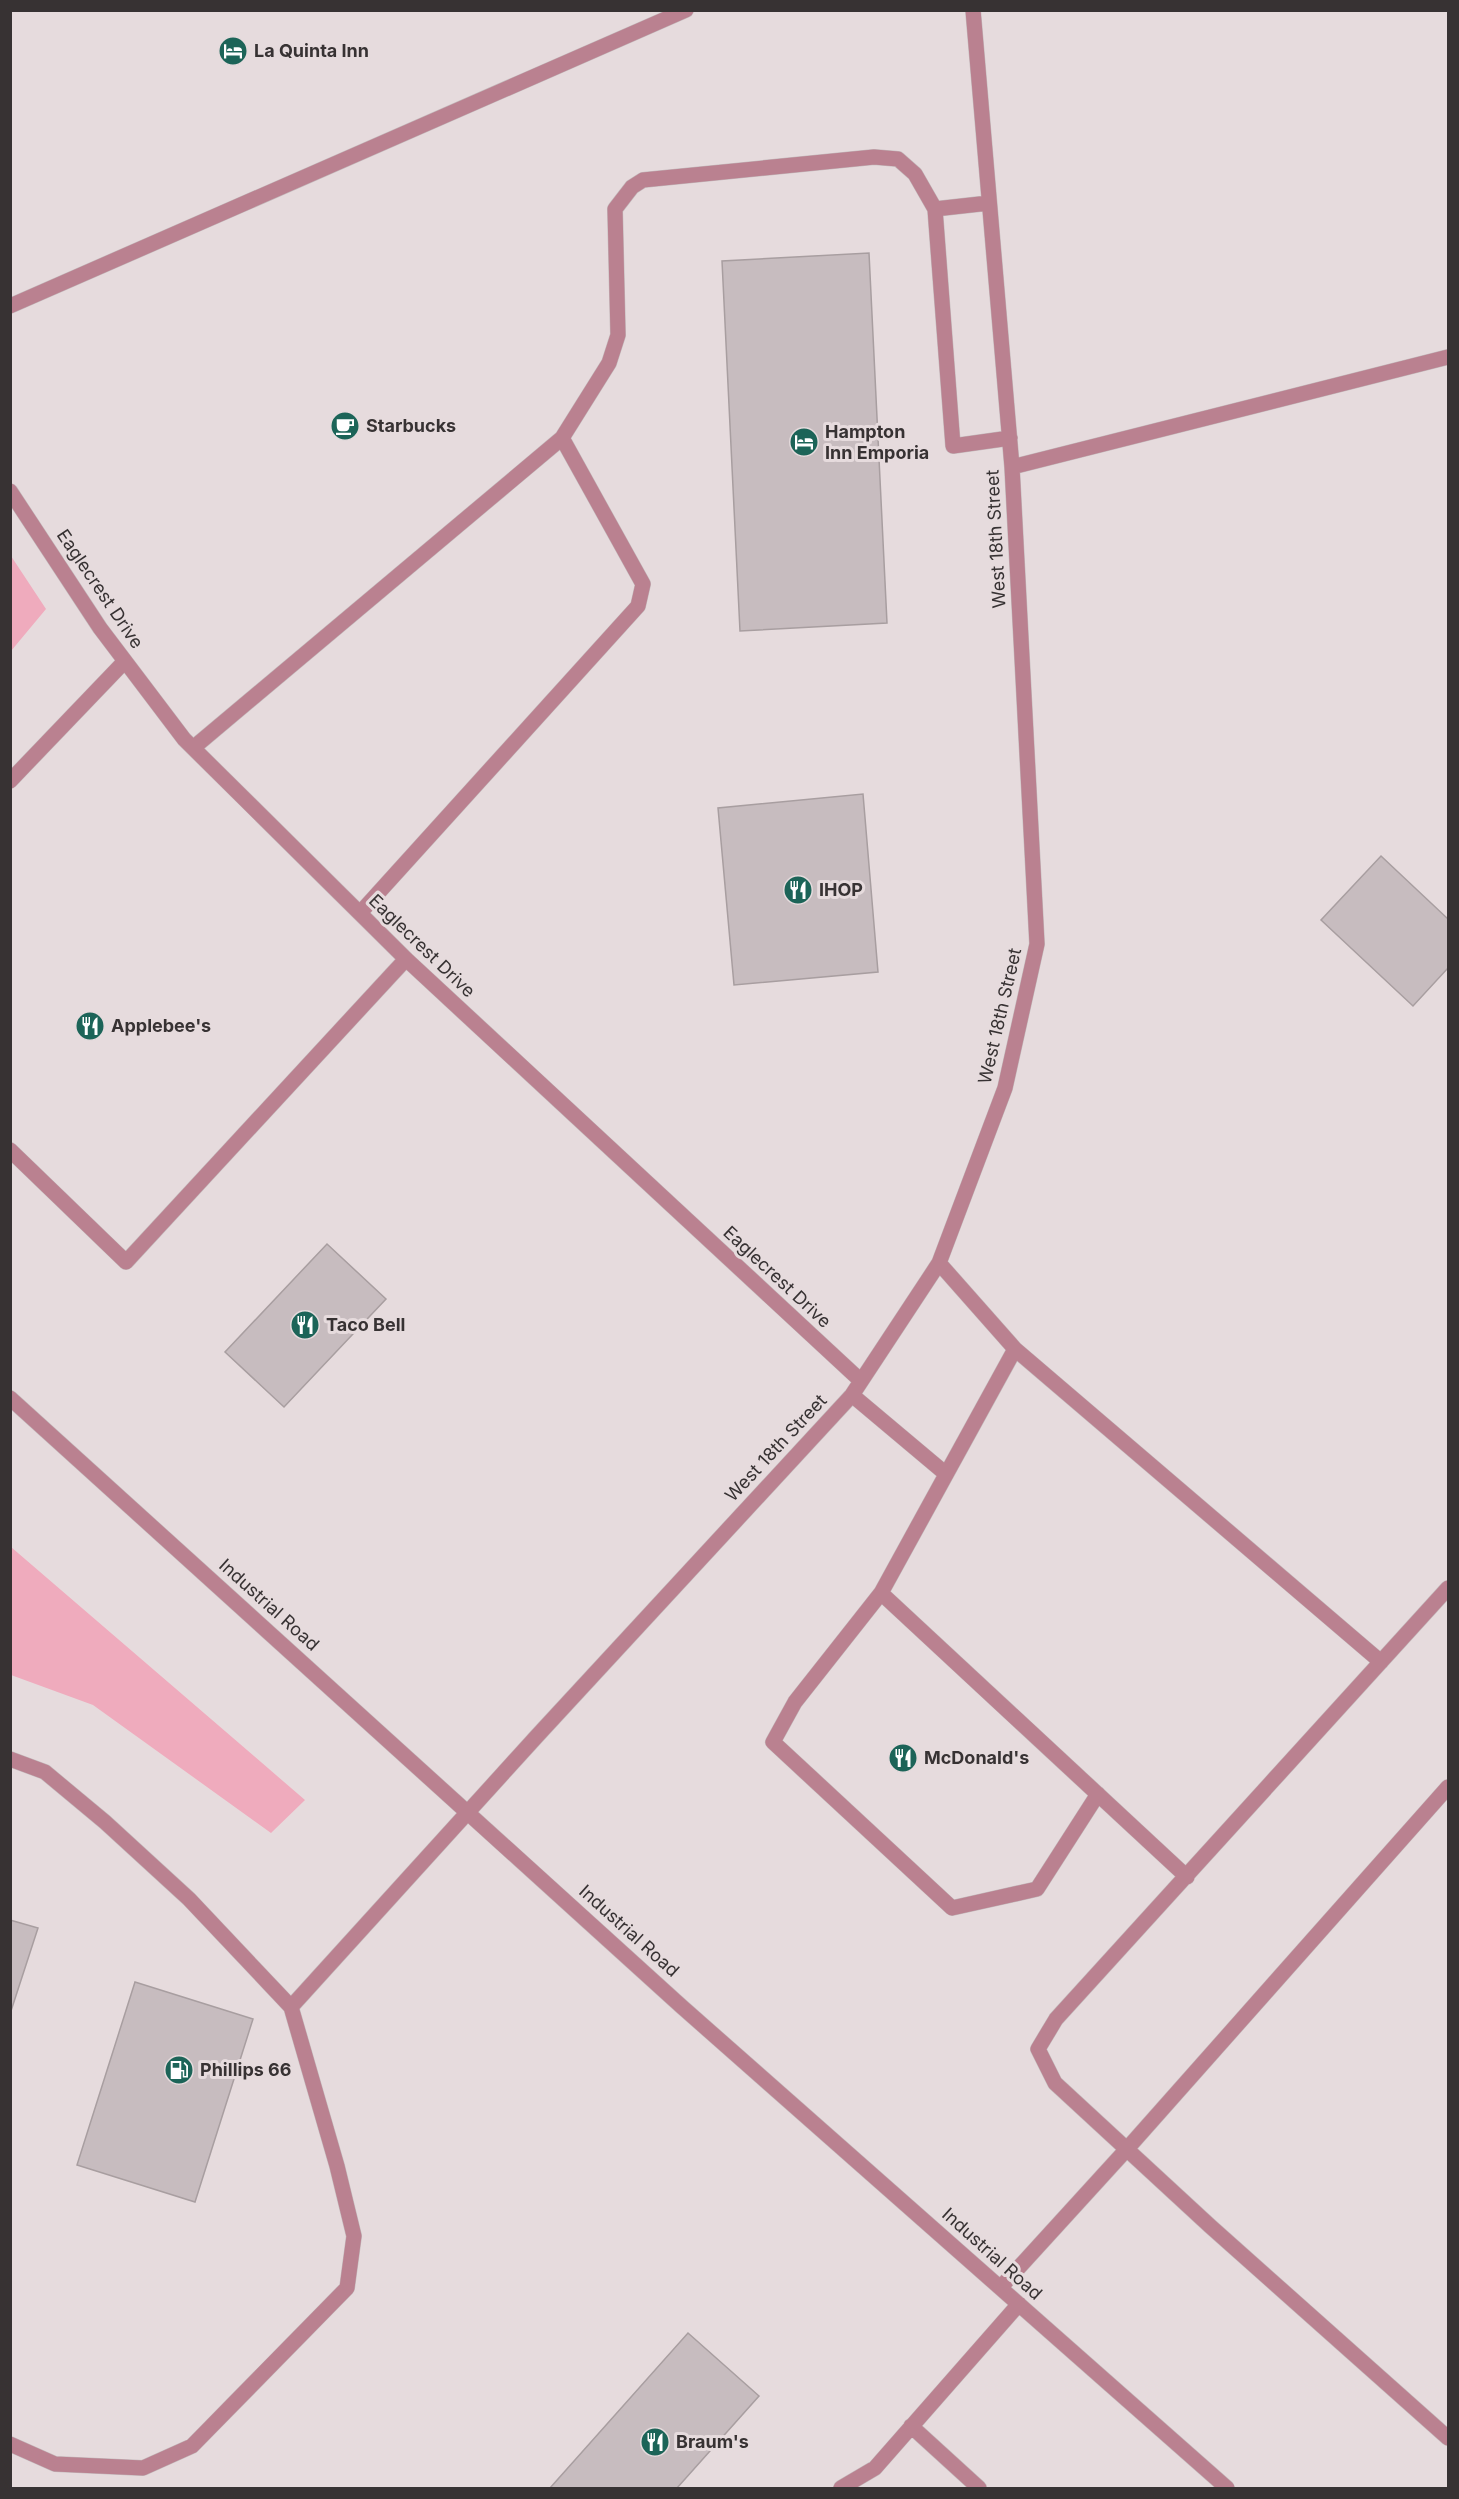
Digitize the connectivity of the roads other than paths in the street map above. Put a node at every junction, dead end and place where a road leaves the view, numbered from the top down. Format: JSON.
{"nodes":[{"id":1,"x":686,"y":10,"type":"edge"},
{"id":2,"x":973,"y":10,"type":"edge"},
{"id":3,"x":989,"y":203,"type":"junction"},
{"id":4,"x":935,"y":209,"type":"junction"},
{"id":5,"x":10,"y":306,"type":"edge"},
{"id":6,"x":1449,"y":357,"type":"edge"},
{"id":7,"x":562,"y":438,"type":"junction"},
{"id":8,"x":1010,"y":438,"type":"junction"},
{"id":9,"x":1012,"y":467,"type":"junction"},
{"id":10,"x":10,"y":490,"type":"edge"},
{"id":11,"x":125,"y":661,"type":"junction"},
{"id":12,"x":193,"y":748,"type":"junction"},
{"id":13,"x":10,"y":781,"type":"edge"},
{"id":14,"x":360,"y":914,"type":"junction"},
{"id":15,"x":406,"y":959,"type":"junction"},
{"id":16,"x":10,"y":1150,"type":"edge"},
{"id":17,"x":939,"y":1263,"type":"junction"},
{"id":18,"x":1015,"y":1349,"type":"junction"},
{"id":19,"x":861,"y":1381,"type":"junction"},
{"id":20,"x":852,"y":1395,"type":"junction"},
{"id":21,"x":10,"y":1398,"type":"edge"},
{"id":22,"x":946,"y":1474,"type":"junction"},
{"id":23,"x":1449,"y":1588,"type":"edge"},
{"id":24,"x":881,"y":1593,"type":"junction"},
{"id":25,"x":1381,"y":1662,"type":"junction"},
{"id":26,"x":10,"y":1759,"type":"edge"},
{"id":27,"x":1449,"y":1787,"type":"edge"},
{"id":28,"x":1098,"y":1794,"type":"junction"},
{"id":29,"x":469,"y":1811,"type":"junction"},
{"id":30,"x":1187,"y":1877,"type":"junction"},
{"id":31,"x":291,"y":2007,"type":"junction"},
{"id":32,"x":1126,"y":2150,"type":"junction"},
{"id":33,"x":1001,"y":2287,"type":"junction"},
{"id":34,"x":1019,"y":2304,"type":"junction"},
{"id":35,"x":911,"y":2426,"type":"junction"},
{"id":36,"x":1449,"y":2438,"type":"edge"},
{"id":37,"x":10,"y":2444,"type":"edge"},
{"id":38,"x":841,"y":2488,"type":"edge"},
{"id":39,"x":979,"y":2488,"type":"edge"},
{"id":40,"x":1227,"y":2488,"type":"edge"}],
"edges":[{"from":1,"to":5,"type":"street"},
{"from":2,"to":3,"type":"street","name":"West 18th Street"},
{"from":3,"to":4,"type":"street"},
{"from":3,"to":8,"type":"street","name":"West 18th Street"},
{"from":4,"to":7,"type":"street"},
{"from":4,"to":8,"type":"street"},
{"from":6,"to":9,"type":"street"},
{"from":7,"to":12,"type":"street"},
{"from":7,"to":14,"type":"street"},
{"from":8,"to":9,"type":"street","name":"West 18th Street"},
{"from":9,"to":17,"type":"street","name":"West 18th Street"},
{"from":10,"to":11,"type":"street","name":"Eaglecrest Drive"},
{"from":11,"to":12,"type":"street","name":"Eaglecrest Drive"},
{"from":11,"to":13,"type":"street"},
{"from":12,"to":14,"type":"street","name":"Eaglecrest Drive"},
{"from":14,"to":15,"type":"street","name":"Eaglecrest Drive"},
{"from":15,"to":16,"type":"street"},
{"from":15,"to":19,"type":"street","name":"Eaglecrest Drive"},
{"from":17,"to":18,"type":"street"},
{"from":17,"to":19,"type":"street","name":"West 18th Street"},
{"from":18,"to":22,"type":"street"},
{"from":18,"to":25,"type":"street"},
{"from":19,"to":20,"type":"street","name":"West 18th Street"},
{"from":20,"to":22,"type":"street"},
{"from":20,"to":29,"type":"street","name":"West 18th Street"},
{"from":21,"to":29,"type":"street","name":"Industrial Road"},
{"from":22,"to":24,"type":"street"},
{"from":23,"to":25,"type":"street"},
{"from":24,"to":28,"type":"street"},
{"from":24,"to":28,"type":"street"},
{"from":25,"to":30,"type":"street"},
{"from":26,"to":31,"type":"street"},
{"from":27,"to":32,"type":"street"},
{"from":28,"to":30,"type":"street"},
{"from":29,"to":31,"type":"street","name":"West 18th Street"},
{"from":29,"to":33,"type":"street","name":"Industrial Road"},
{"from":30,"to":32,"type":"street"},
{"from":31,"to":37,"type":"street"},
{"from":32,"to":33,"type":"street"},
{"from":32,"to":36,"type":"street"},
{"from":33,"to":34,"type":"street","name":"Industrial Road"},
{"from":34,"to":35,"type":"street"},
{"from":34,"to":40,"type":"street","name":"Industrial Road"},
{"from":35,"to":38,"type":"street"},
{"from":35,"to":39,"type":"street"}]}
